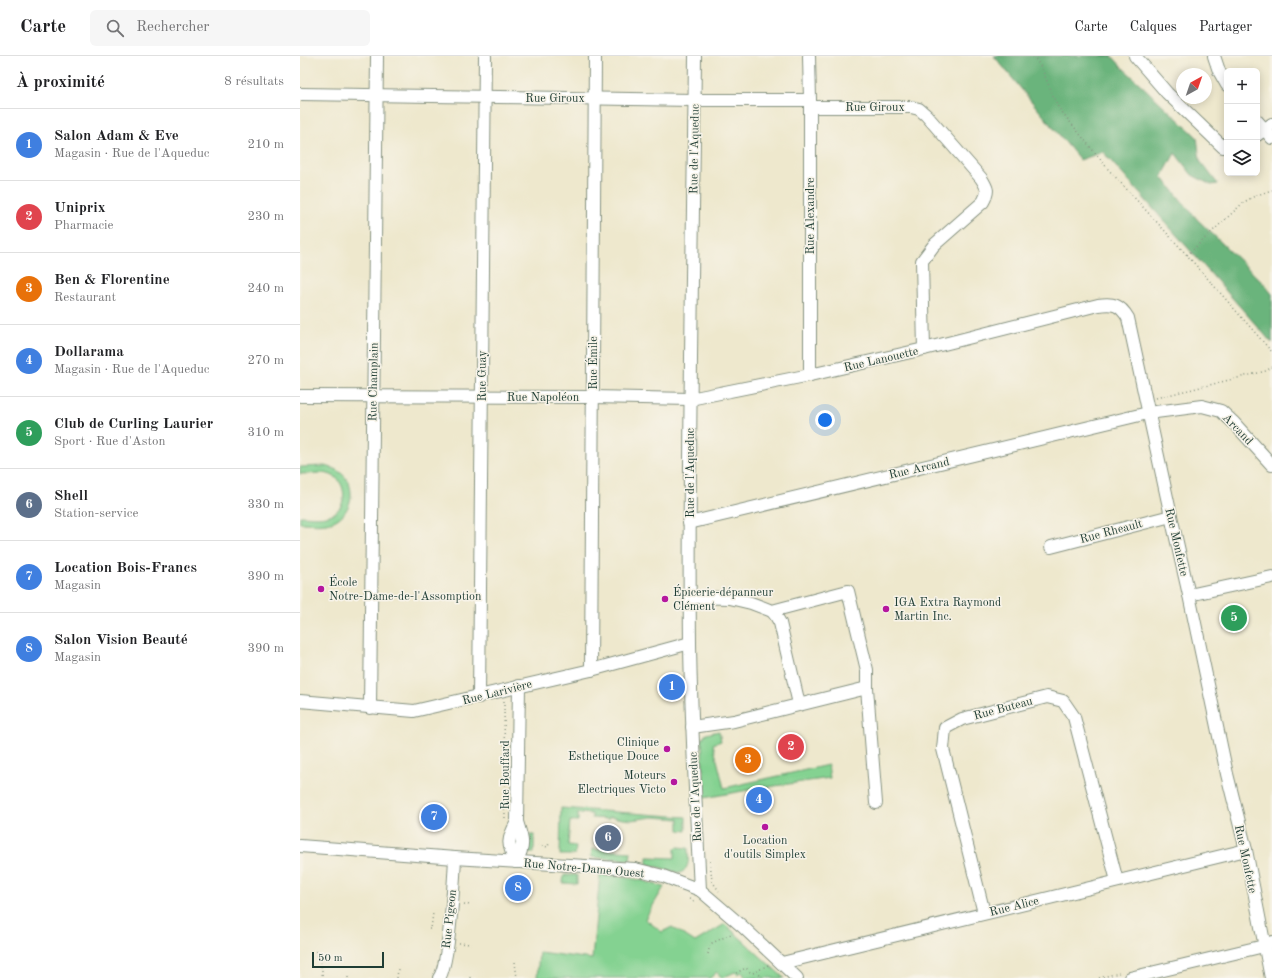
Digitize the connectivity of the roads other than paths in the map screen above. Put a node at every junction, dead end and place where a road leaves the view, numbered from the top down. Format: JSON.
{"nodes":[{"id":1,"x":377,"y":56,"type":"edge"},
{"id":2,"x":485,"y":56,"type":"edge"},
{"id":3,"x":595,"y":56,"type":"edge"},
{"id":4,"x":695,"y":56,"type":"edge"},
{"id":5,"x":809,"y":56,"type":"edge"},
{"id":6,"x":1135,"y":56,"type":"edge"},
{"id":7,"x":1214,"y":56,"type":"edge"},
{"id":8,"x":1224,"y":80,"type":"edge"},
{"id":9,"x":300,"y":94,"type":"edge"},
{"id":10,"x":376,"y":96,"type":"junction"},
{"id":11,"x":484,"y":97,"type":"junction"},
{"id":12,"x":594,"y":98,"type":"junction"},
{"id":13,"x":694,"y":100,"type":"junction"},
{"id":14,"x":810,"y":104,"type":"junction"},
{"id":15,"x":1224,"y":147,"type":"edge"},
{"id":16,"x":981,"y":178,"type":"joint"},
{"id":17,"x":924,"y":350,"type":"junction"},
{"id":18,"x":810,"y":375,"type":"junction"},
{"id":19,"x":300,"y":396,"type":"edge"},
{"id":20,"x":373,"y":396,"type":"junction"},
{"id":21,"x":482,"y":397,"type":"junction"},
{"id":22,"x":593,"y":397,"type":"junction"},
{"id":23,"x":690,"y":399,"type":"junction"},
{"id":24,"x":1148,"y":413,"type":"junction"},
{"id":25,"x":1272,"y":465,"type":"edge"},
{"id":26,"x":1171,"y":516,"type":"junction"},
{"id":27,"x":689,"y":523,"type":"junction"},
{"id":28,"x":1051,"y":547,"type":"dead end"},
{"id":29,"x":1272,"y":577,"type":"edge"},
{"id":30,"x":1189,"y":595,"type":"junction"},
{"id":31,"x":690,"y":597,"type":"junction"},
{"id":32,"x":772,"y":611,"type":"junction"},
{"id":33,"x":690,"y":643,"type":"junction"},
{"id":34,"x":591,"y":670,"type":"junction"},
{"id":35,"x":519,"y":686,"type":"junction"},
{"id":36,"x":867,"y":688,"type":"junction"},
{"id":37,"x":479,"y":697,"type":"junction"},
{"id":38,"x":300,"y":701,"type":"edge"},
{"id":39,"x":799,"y":704,"type":"junction"},
{"id":40,"x":370,"y":708,"type":"junction"},
{"id":41,"x":692,"y":727,"type":"junction"},
{"id":42,"x":876,"y":803,"type":"dead end"},
{"id":43,"x":300,"y":846,"type":"edge"},
{"id":44,"x":1246,"y":850,"type":"junction"},
{"id":45,"x":455,"y":858,"type":"junction"},
{"id":46,"x":516,"y":862,"type":"junction"},
{"id":47,"x":1117,"y":881,"type":"junction"},
{"id":48,"x":700,"y":890,"type":"junction"},
{"id":49,"x":984,"y":913,"type":"junction"},
{"id":50,"x":1268,"y":944,"type":"edge"},
{"id":51,"x":776,"y":964,"type":"junction"},
{"id":52,"x":439,"y":978,"type":"edge"},
{"id":53,"x":797,"y":978,"type":"edge"},
{"id":54,"x":1130,"y":978,"type":"edge"},
{"id":55,"x":1270,"y":978,"type":"edge"}],
"edges":[{"from":1,"to":10,"type":"street","name":"Rue Champlain"},
{"from":2,"to":11,"type":"street","name":"Rue Guay"},
{"from":3,"to":12,"type":"street","name":"Rue Émile"},
{"from":4,"to":13,"type":"street","name":"Rue de l'Aqueduc"},
{"from":5,"to":14,"type":"street","name":"Rue Alexandre"},
{"from":6,"to":15,"type":"street"},
{"from":7,"to":8,"type":"street"},
{"from":9,"to":10,"type":"street","name":"Rue Giroux"},
{"from":10,"to":11,"type":"street","name":"Rue Giroux"},
{"from":10,"to":20,"type":"street","name":"Rue Champlain"},
{"from":11,"to":12,"type":"street","name":"Rue Giroux"},
{"from":11,"to":21,"type":"street","name":"Rue Guay"},
{"from":12,"to":13,"type":"street","name":"Rue Giroux"},
{"from":12,"to":22,"type":"street","name":"Rue Émile"},
{"from":13,"to":14,"type":"street","name":"Rue Giroux"},
{"from":13,"to":23,"type":"street","name":"Rue de l'Aqueduc"},
{"from":14,"to":16,"type":"street","name":"Rue Giroux"},
{"from":14,"to":18,"type":"street","name":"Rue Alexandre"},
{"from":16,"to":17,"type":"street","name":"Rue Lanouette"},
{"from":17,"to":18,"type":"street","name":"Rue Lanouette"},
{"from":17,"to":24,"type":"street","name":"Rue Monfette"},
{"from":18,"to":23,"type":"street","name":"Rue Lanouette"},
{"from":19,"to":20,"type":"street","name":"Rue Napoléon"},
{"from":20,"to":21,"type":"street","name":"Rue Napoléon"},
{"from":20,"to":40,"type":"street","name":"Rue Champlain"},
{"from":21,"to":22,"type":"street","name":"Rue Napoléon"},
{"from":21,"to":37,"type":"street","name":"Rue Guay"},
{"from":22,"to":23,"type":"street","name":"Rue Napoléon"},
{"from":22,"to":34,"type":"street","name":"Rue Émile"},
{"from":23,"to":27,"type":"street","name":"Rue de l'Aqueduc"},
{"from":24,"to":25,"type":"street","name":"Arcand"},
{"from":24,"to":26,"type":"street","name":"Rue Monfette"},
{"from":24,"to":27,"type":"street","name":"Rue Arcand"},
{"from":26,"to":28,"type":"street","name":"Rue Rheault"},
{"from":26,"to":30,"type":"street","name":"Rue Monfette"},
{"from":27,"to":31,"type":"street","name":"Rue de l'Aqueduc"},
{"from":29,"to":30,"type":"street"},
{"from":30,"to":44,"type":"street","name":"Rue Monfette"},
{"from":31,"to":32,"type":"street"},
{"from":31,"to":33,"type":"street","name":"Rue de l'Aqueduc"},
{"from":32,"to":36,"type":"street"},
{"from":32,"to":39,"type":"street"},
{"from":33,"to":34,"type":"street","name":"Rue Larivière"},
{"from":33,"to":41,"type":"street","name":"Rue de l'Aqueduc"},
{"from":34,"to":35,"type":"street","name":"Rue Larivière"},
{"from":35,"to":37,"type":"street","name":"Rue Larivière"},
{"from":35,"to":46,"type":"street","name":"Rue Bouffard"},
{"from":36,"to":39,"type":"street"},
{"from":36,"to":42,"type":"street"},
{"from":37,"to":40,"type":"street","name":"Rue Larivière"},
{"from":38,"to":40,"type":"street","name":"Rue Larivière"},
{"from":39,"to":41,"type":"street"},
{"from":41,"to":48,"type":"street","name":"Rue de l'Aqueduc"},
{"from":43,"to":45,"type":"street","name":"Rue Notre-Dame Ouest"},
{"from":44,"to":47,"type":"street","name":"Rue Alice"},
{"from":44,"to":50,"type":"street","name":"Rue Monfette"},
{"from":45,"to":46,"type":"street","name":"Rue Notre-Dame Ouest"},
{"from":45,"to":52,"type":"street","name":"Rue Pigeon"},
{"from":46,"to":48,"type":"street","name":"Rue Notre-Dame Ouest"},
{"from":47,"to":49,"type":"street","name":"Rue Alice"},
{"from":47,"to":49,"type":"street","name":"Rue Buteau"},
{"from":48,"to":51,"type":"street","name":"Rue Notre-Dame Ouest"},
{"from":49,"to":51,"type":"street","name":"Rue Alice"},
{"from":50,"to":54,"type":"street"},
{"from":50,"to":55,"type":"street","name":"Rue Monfette"},
{"from":51,"to":53,"type":"street","name":"Rue Notre-Dame Ouest"}]}
